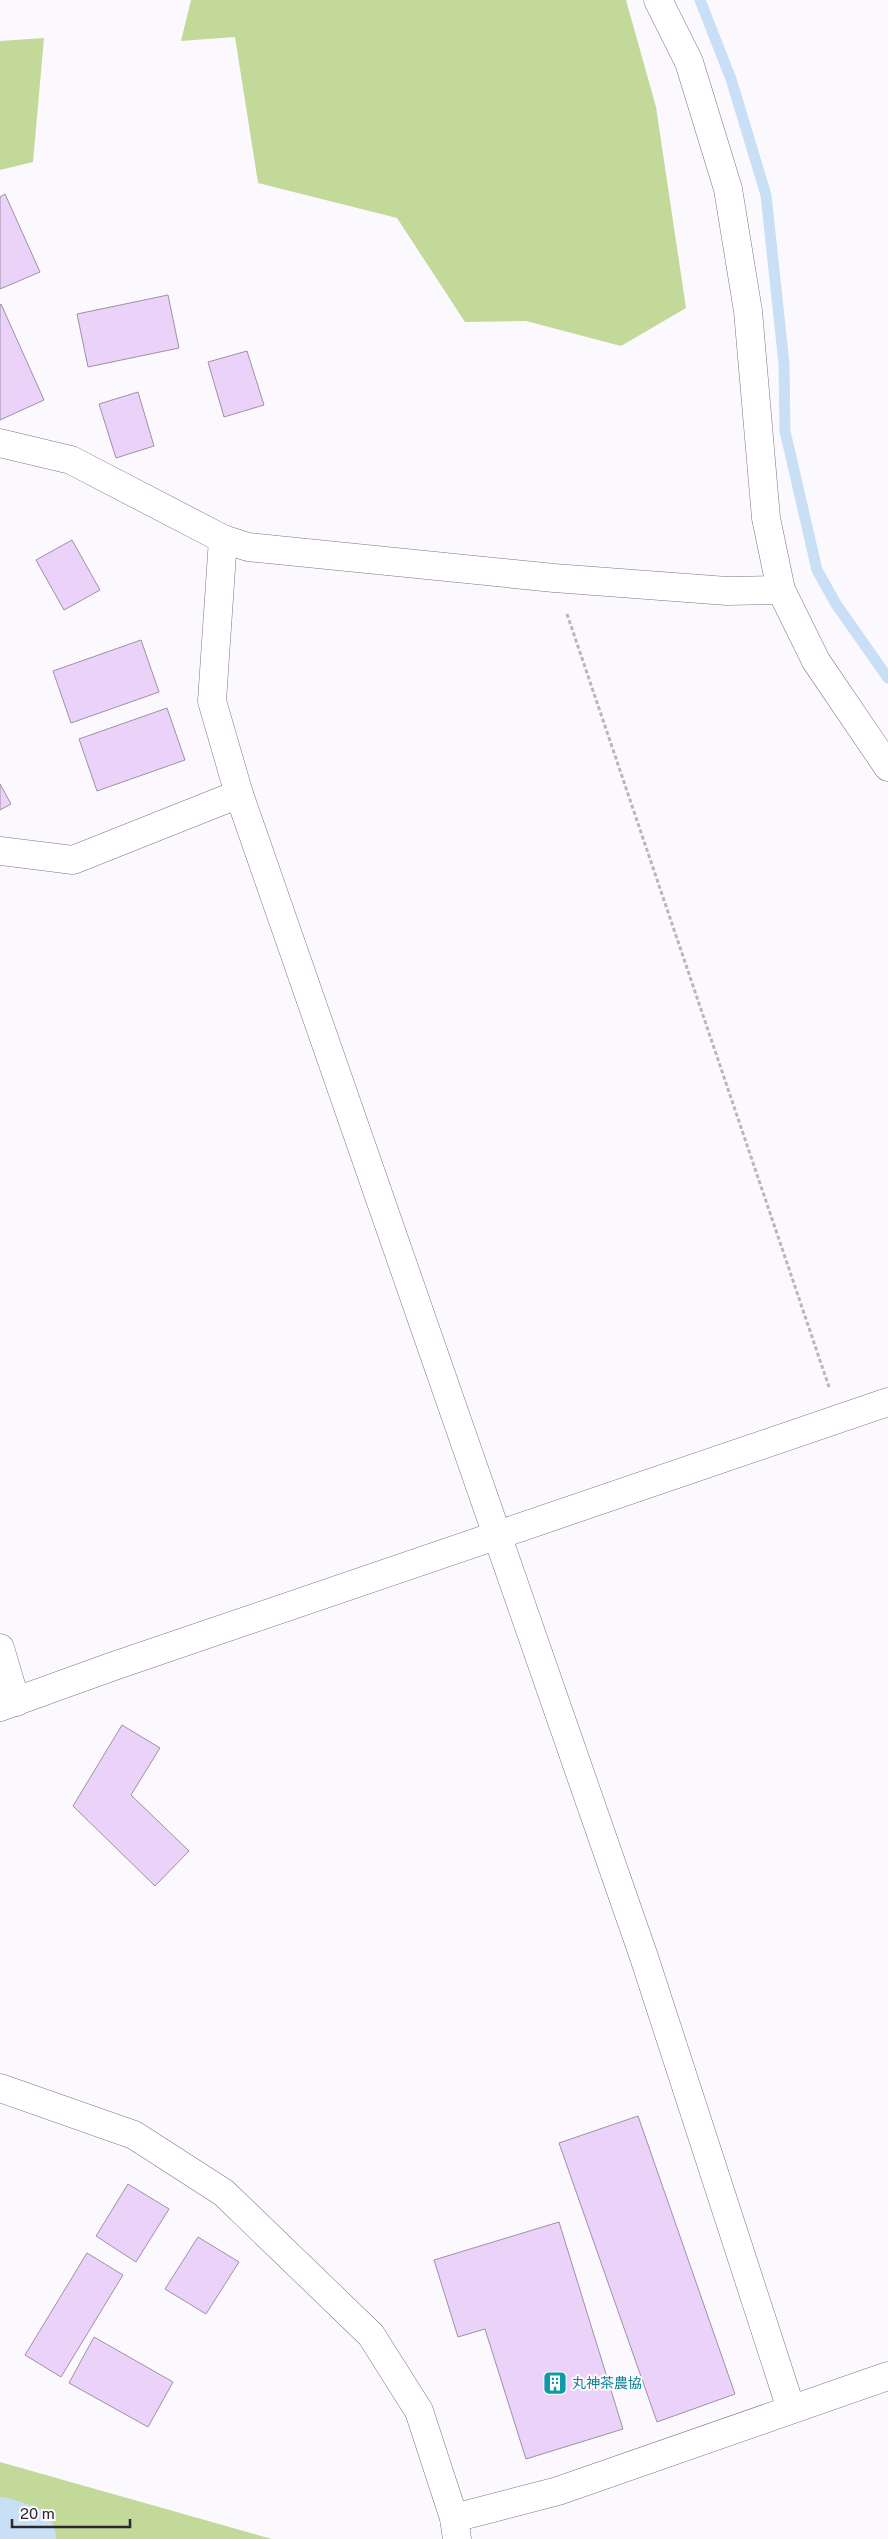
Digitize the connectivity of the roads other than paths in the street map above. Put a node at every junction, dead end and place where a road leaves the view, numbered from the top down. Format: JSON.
{"nodes":[{"id":1,"x":658,"y":0,"type":"edge"},
{"id":2,"x":0,"y":443,"type":"edge"},
{"id":3,"x":223,"y":539,"type":"junction"},
{"id":4,"x":781,"y":590,"type":"junction"},
{"id":5,"x":888,"y":767,"type":"edge"},
{"id":6,"x":239,"y":794,"type":"junction"},
{"id":7,"x":0,"y":852,"type":"edge"},
{"id":8,"x":888,"y":1402,"type":"edge"},
{"id":9,"x":498,"y":1534,"type":"junction"},
{"id":10,"x":0,"y":1648,"type":"edge"},
{"id":11,"x":8,"y":1704,"type":"edge"},
{"id":12,"x":0,"y":2088,"type":"edge"},
{"id":13,"x":888,"y":2376,"type":"edge"},
{"id":14,"x":791,"y":2409,"type":"junction"},
{"id":15,"x":455,"y":2529,"type":"edge"}],
"edges":[{"from":1,"to":4,"type":"street"},
{"from":2,"to":3,"type":"street"},
{"from":3,"to":4,"type":"street"},
{"from":3,"to":6,"type":"street"},
{"from":4,"to":5,"type":"street"},
{"from":6,"to":7,"type":"street"},
{"from":6,"to":9,"type":"street"},
{"from":8,"to":9,"type":"street"},
{"from":9,"to":11,"type":"street"},
{"from":9,"to":14,"type":"street"},
{"from":10,"to":11,"type":"street"},
{"from":12,"to":15,"type":"street"},
{"from":13,"to":14,"type":"street"},
{"from":14,"to":15,"type":"street"}]}
